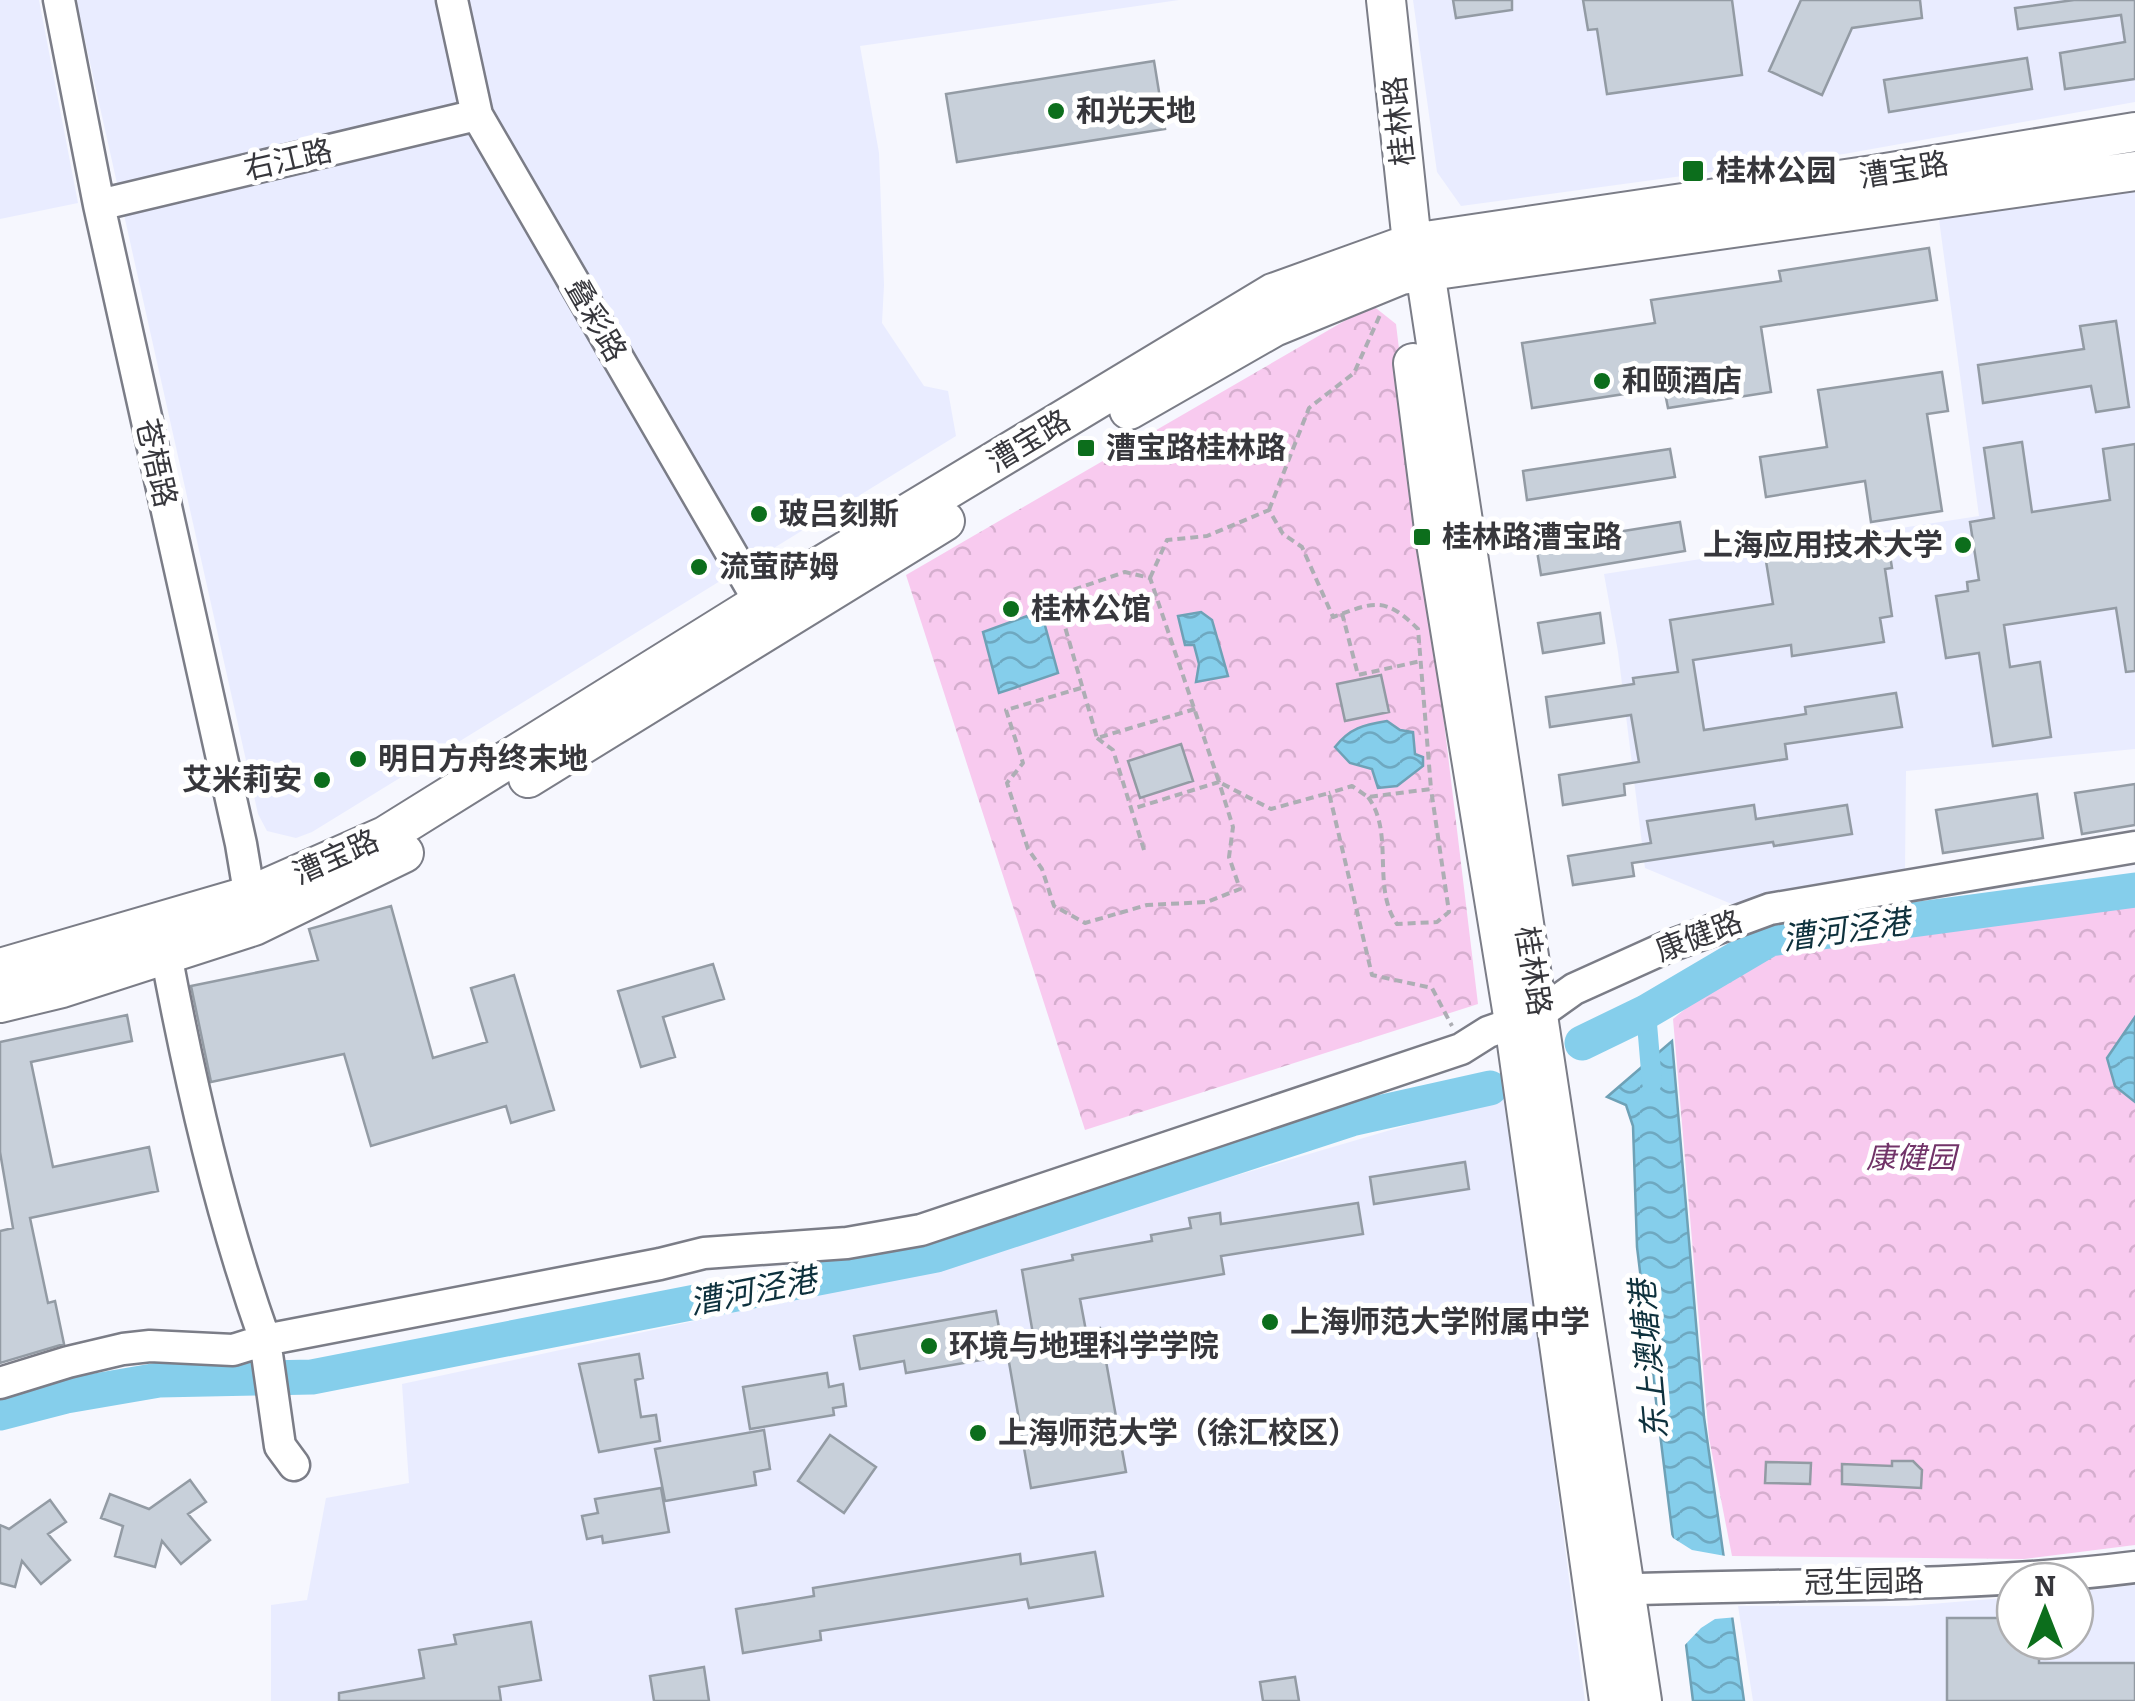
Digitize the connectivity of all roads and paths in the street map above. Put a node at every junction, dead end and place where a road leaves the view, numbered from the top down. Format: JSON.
{"nodes":[{"id":1,"x":59,"y":0,"type":"edge"},
{"id":2,"x":452,"y":0,"type":"edge"},
{"id":3,"x":1386,"y":0,"type":"edge"},
{"id":4,"x":477,"y":115,"type":"junction"},
{"id":5,"x":2135,"y":132,"type":"edge"},
{"id":6,"x":2135,"y":171,"type":"edge"},
{"id":7,"x":99,"y":204,"type":"junction"},
{"id":8,"x":1405,"y":274,"type":"junction"},
{"id":9,"x":1268,"y":510,"type":"junction"},
{"id":10,"x":1150,"y":578,"type":"junction"},
{"id":11,"x":1342,"y":613,"type":"junction"},
{"id":12,"x":767,"y":615,"type":"junction"},
{"id":13,"x":1421,"y":661,"type":"junction"},
{"id":14,"x":1082,"y":688,"type":"junction"},
{"id":15,"x":1195,"y":709,"type":"junction"},
{"id":16,"x":1097,"y":738,"type":"junction"},
{"id":17,"x":1219,"y":782,"type":"junction"},
{"id":18,"x":1431,"y":789,"type":"junction"},
{"id":19,"x":1330,"y":793,"type":"junction"},
{"id":20,"x":1368,"y":797,"type":"junction"},
{"id":21,"x":1132,"y":810,"type":"junction"},
{"id":22,"x":2135,"y":848,"type":"edge"},
{"id":23,"x":1144,"y":850,"type":"dead end"},
{"id":24,"x":252,"y":910,"type":"junction"},
{"id":25,"x":166,"y":954,"type":"junction"},
{"id":26,"x":0,"y":968,"type":"edge"},
{"id":27,"x":0,"y":1003,"type":"edge"},
{"id":28,"x":1527,"y":1018,"type":"junction"},
{"id":29,"x":1461,"y":1049,"type":"junction"},
{"id":30,"x":265,"y":1340,"type":"junction"},
{"id":31,"x":0,"y":1384,"type":"edge"},
{"id":32,"x":287,"y":1456,"type":"dead end"},
{"id":33,"x":2135,"y":1567,"type":"edge"},
{"id":34,"x":1610,"y":1590,"type":"junction"},
{"id":35,"x":1609,"y":1701,"type":"edge"},
{"id":36,"x":1642,"y":1701,"type":"edge"}],
"edges":[{"from":1,"to":7,"type":"street","name":"苍梧路"},
{"from":2,"to":4,"type":"street","name":"叠彩路"},
{"from":3,"to":8,"type":"main road","name":"桂林路"},
{"from":4,"to":7,"type":"street","name":"右江路"},
{"from":4,"to":12,"type":"street","name":"叠彩路"},
{"from":5,"to":8,"type":"main road","name":"漕宝路"},
{"from":6,"to":8,"type":"main road","name":"漕宝路"},
{"from":7,"to":24,"type":"street","name":"苍梧路"},
{"from":8,"to":9,"type":"path"},
{"from":8,"to":12,"type":"main road","name":"漕宝路"},
{"from":8,"to":28,"type":"main road","name":"桂林路"},
{"from":9,"to":10,"type":"path"},
{"from":9,"to":11,"type":"path"},
{"from":10,"to":14,"type":"path"},
{"from":10,"to":15,"type":"path"},
{"from":11,"to":13,"type":"path"},
{"from":11,"to":13,"type":"path"},
{"from":12,"to":24,"type":"main road","name":"漕宝路"},
{"from":13,"to":18,"type":"path"},
{"from":14,"to":16,"type":"path"},
{"from":14,"to":17,"type":"path"},
{"from":15,"to":16,"type":"path"},
{"from":15,"to":17,"type":"path"},
{"from":16,"to":21,"type":"path"},
{"from":17,"to":19,"type":"path"},
{"from":17,"to":21,"type":"path"},
{"from":18,"to":20,"type":"path"},
{"from":18,"to":20,"type":"path"},
{"from":19,"to":20,"type":"path"},
{"from":19,"to":29,"type":"path"},
{"from":21,"to":23,"type":"path"},
{"from":22,"to":28,"type":"street","name":"康健路"},
{"from":24,"to":25,"type":"main road","name":"漕宝路"},
{"from":24,"to":26,"type":"main road","name":"漕宝路"},
{"from":25,"to":27,"type":"main road","name":"漕宝路"},
{"from":25,"to":30,"type":"street"},
{"from":28,"to":29,"type":"street","name":"康健路"},
{"from":28,"to":34,"type":"main road","name":"桂林路"},
{"from":29,"to":30,"type":"street","name":"康健路"},
{"from":30,"to":31,"type":"street","name":"康健路"},
{"from":30,"to":32,"type":"street"},
{"from":33,"to":34,"type":"street","name":"冠生园路"},
{"from":34,"to":35,"type":"main road","name":"桂林路"},
{"from":34,"to":36,"type":"main road","name":"桂林路"}]}
